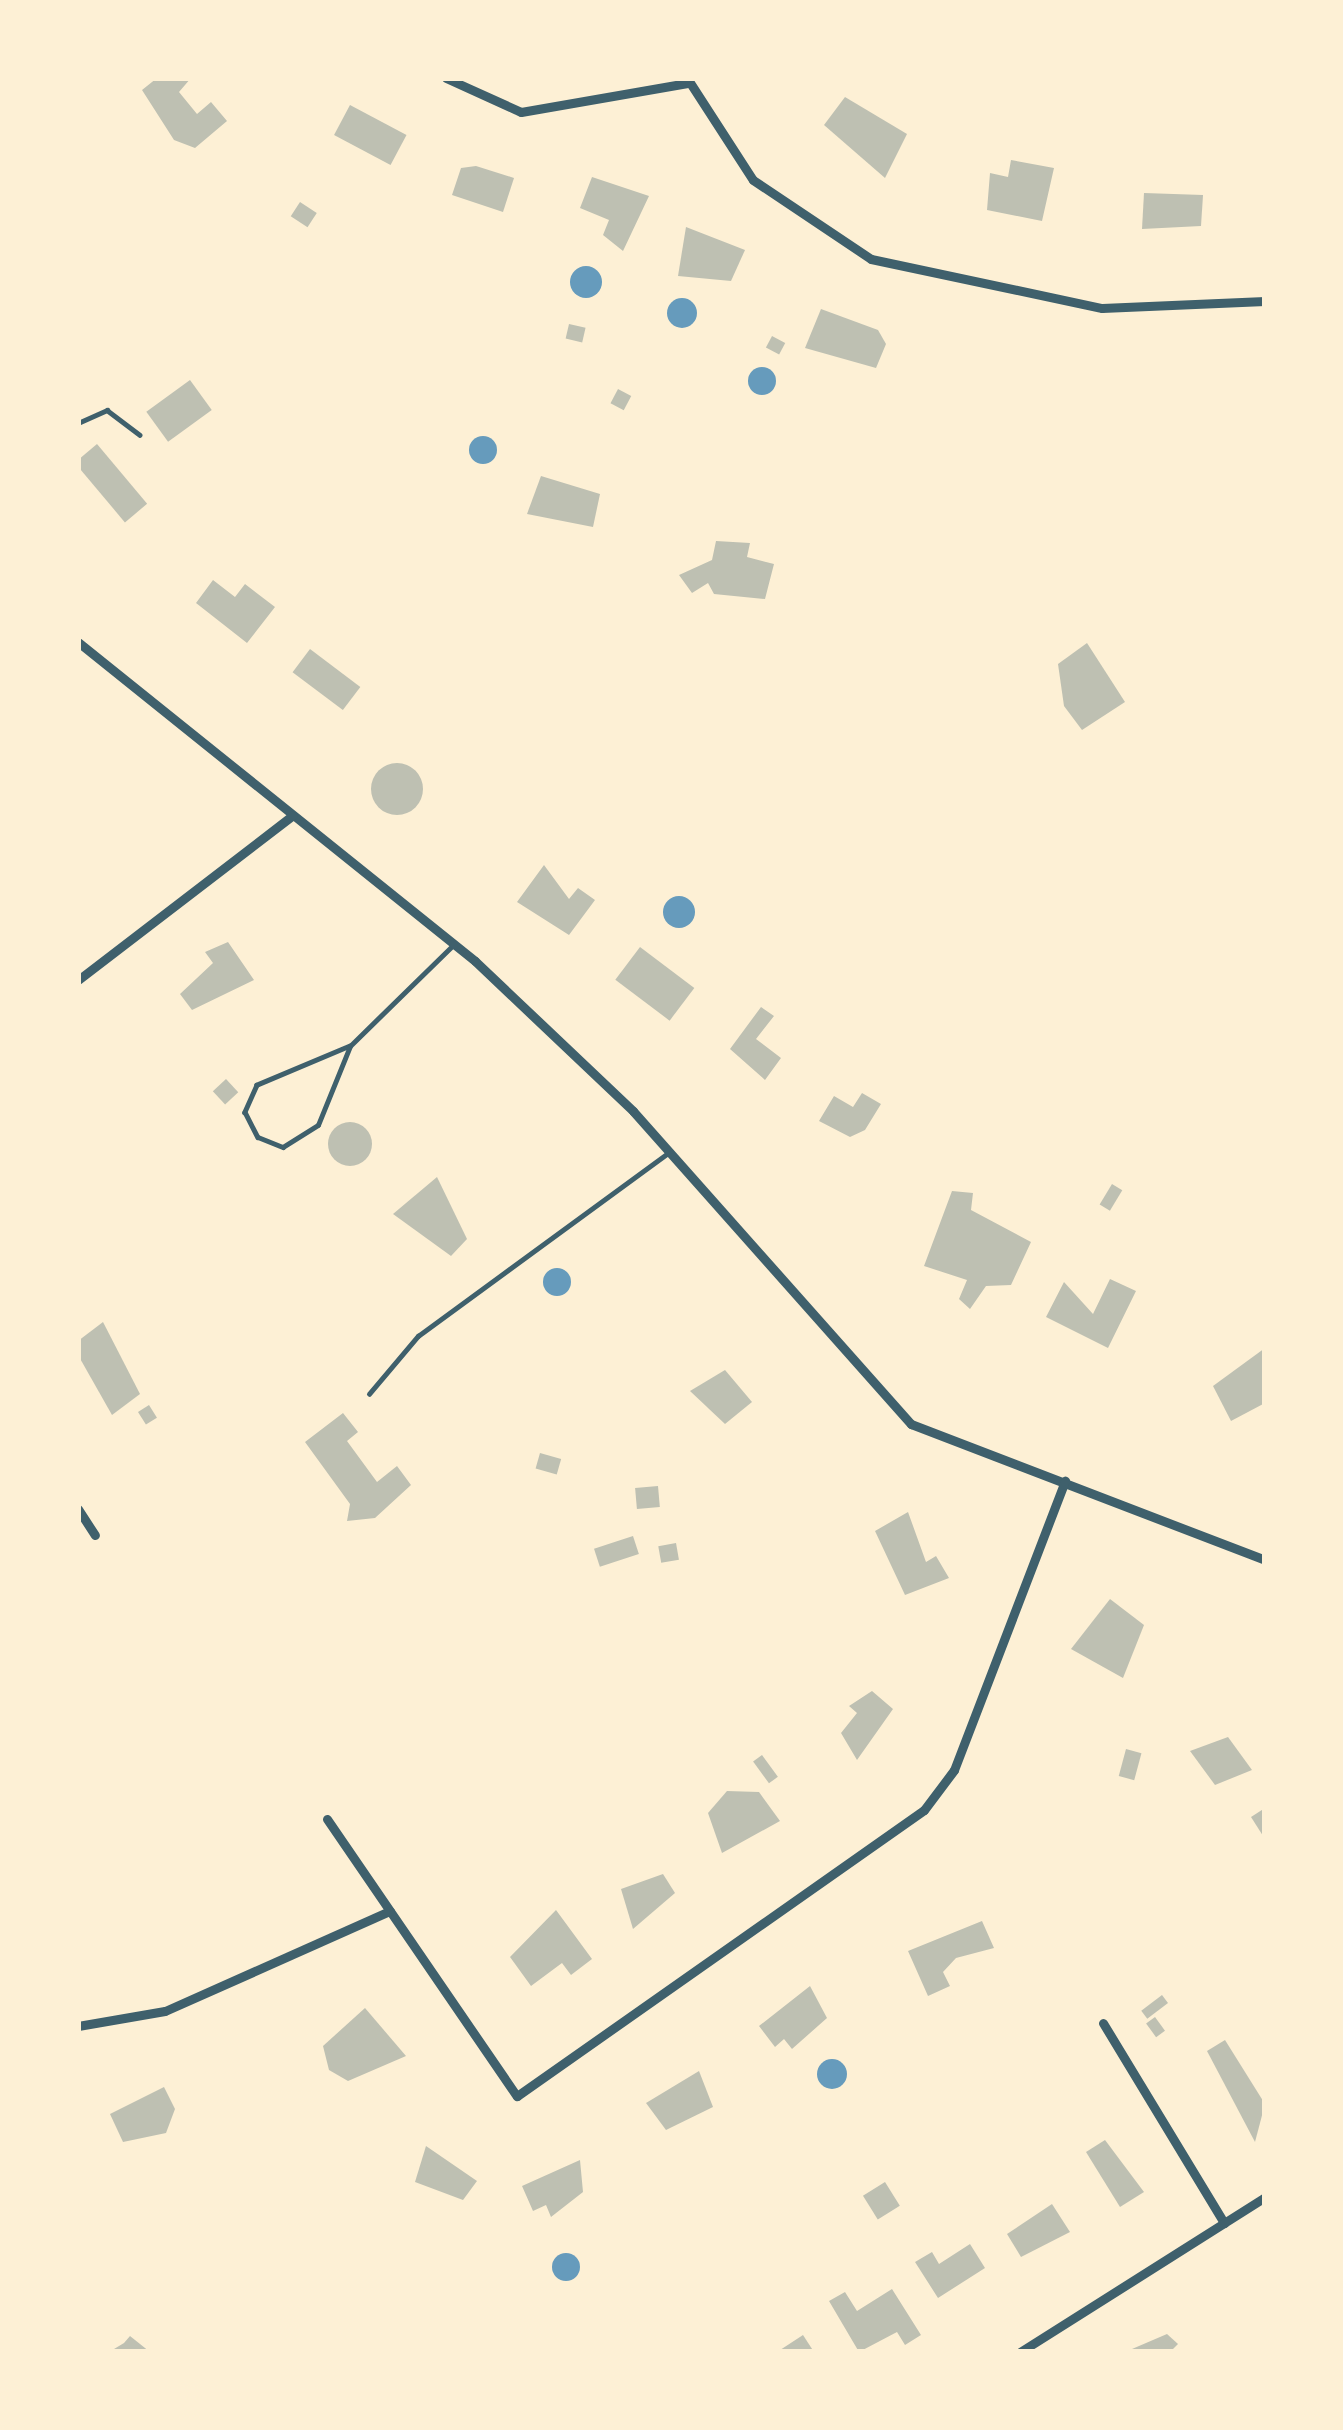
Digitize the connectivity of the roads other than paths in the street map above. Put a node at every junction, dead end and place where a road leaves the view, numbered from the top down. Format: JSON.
{"nodes":[{"id":1,"x":446,"y":78,"type":"edge"},
{"id":2,"x":687,"y":80,"type":"edge"},
{"id":3,"x":1265,"y":302,"type":"edge"},
{"id":4,"x":78,"y":423,"type":"edge"},
{"id":5,"x":140,"y":435,"type":"dead end"},
{"id":6,"x":78,"y":642,"type":"edge"},
{"id":7,"x":292,"y":816,"type":"junction"},
{"id":8,"x":454,"y":944,"type":"junction"},
{"id":9,"x":78,"y":980,"type":"edge"},
{"id":10,"x":350,"y":1046,"type":"junction"},
{"id":11,"x":669,"y":1152,"type":"junction"},
{"id":12,"x":369,"y":1394,"type":"dead end"},
{"id":13,"x":1065,"y":1481,"type":"junction"},
{"id":14,"x":78,"y":1509,"type":"edge"},
{"id":15,"x":95,"y":1535,"type":"dead end"},
{"id":16,"x":1265,"y":1561,"type":"edge"},
{"id":17,"x":327,"y":1819,"type":"dead end"},
{"id":18,"x":390,"y":1911,"type":"junction"},
{"id":19,"x":1103,"y":2023,"type":"dead end"},
{"id":20,"x":78,"y":2026,"type":"edge"},
{"id":21,"x":1265,"y":2197,"type":"edge"},
{"id":22,"x":1224,"y":2223,"type":"junction"},
{"id":23,"x":1020,"y":2352,"type":"edge"}],
"edges":[{"from":1,"to":2,"type":"street"},
{"from":2,"to":3,"type":"street"},
{"from":4,"to":5,"type":"lane"},
{"from":6,"to":7,"type":"street"},
{"from":7,"to":8,"type":"street"},
{"from":7,"to":9,"type":"street"},
{"from":8,"to":10,"type":"lane"},
{"from":8,"to":11,"type":"street"},
{"from":10,"to":10,"type":"lane"},
{"from":11,"to":12,"type":"lane"},
{"from":11,"to":13,"type":"street"},
{"from":13,"to":16,"type":"street"},
{"from":13,"to":18,"type":"street"},
{"from":14,"to":15,"type":"street"},
{"from":17,"to":18,"type":"street"},
{"from":18,"to":20,"type":"street"},
{"from":19,"to":22,"type":"street"},
{"from":21,"to":22,"type":"street"},
{"from":22,"to":23,"type":"street"}]}
